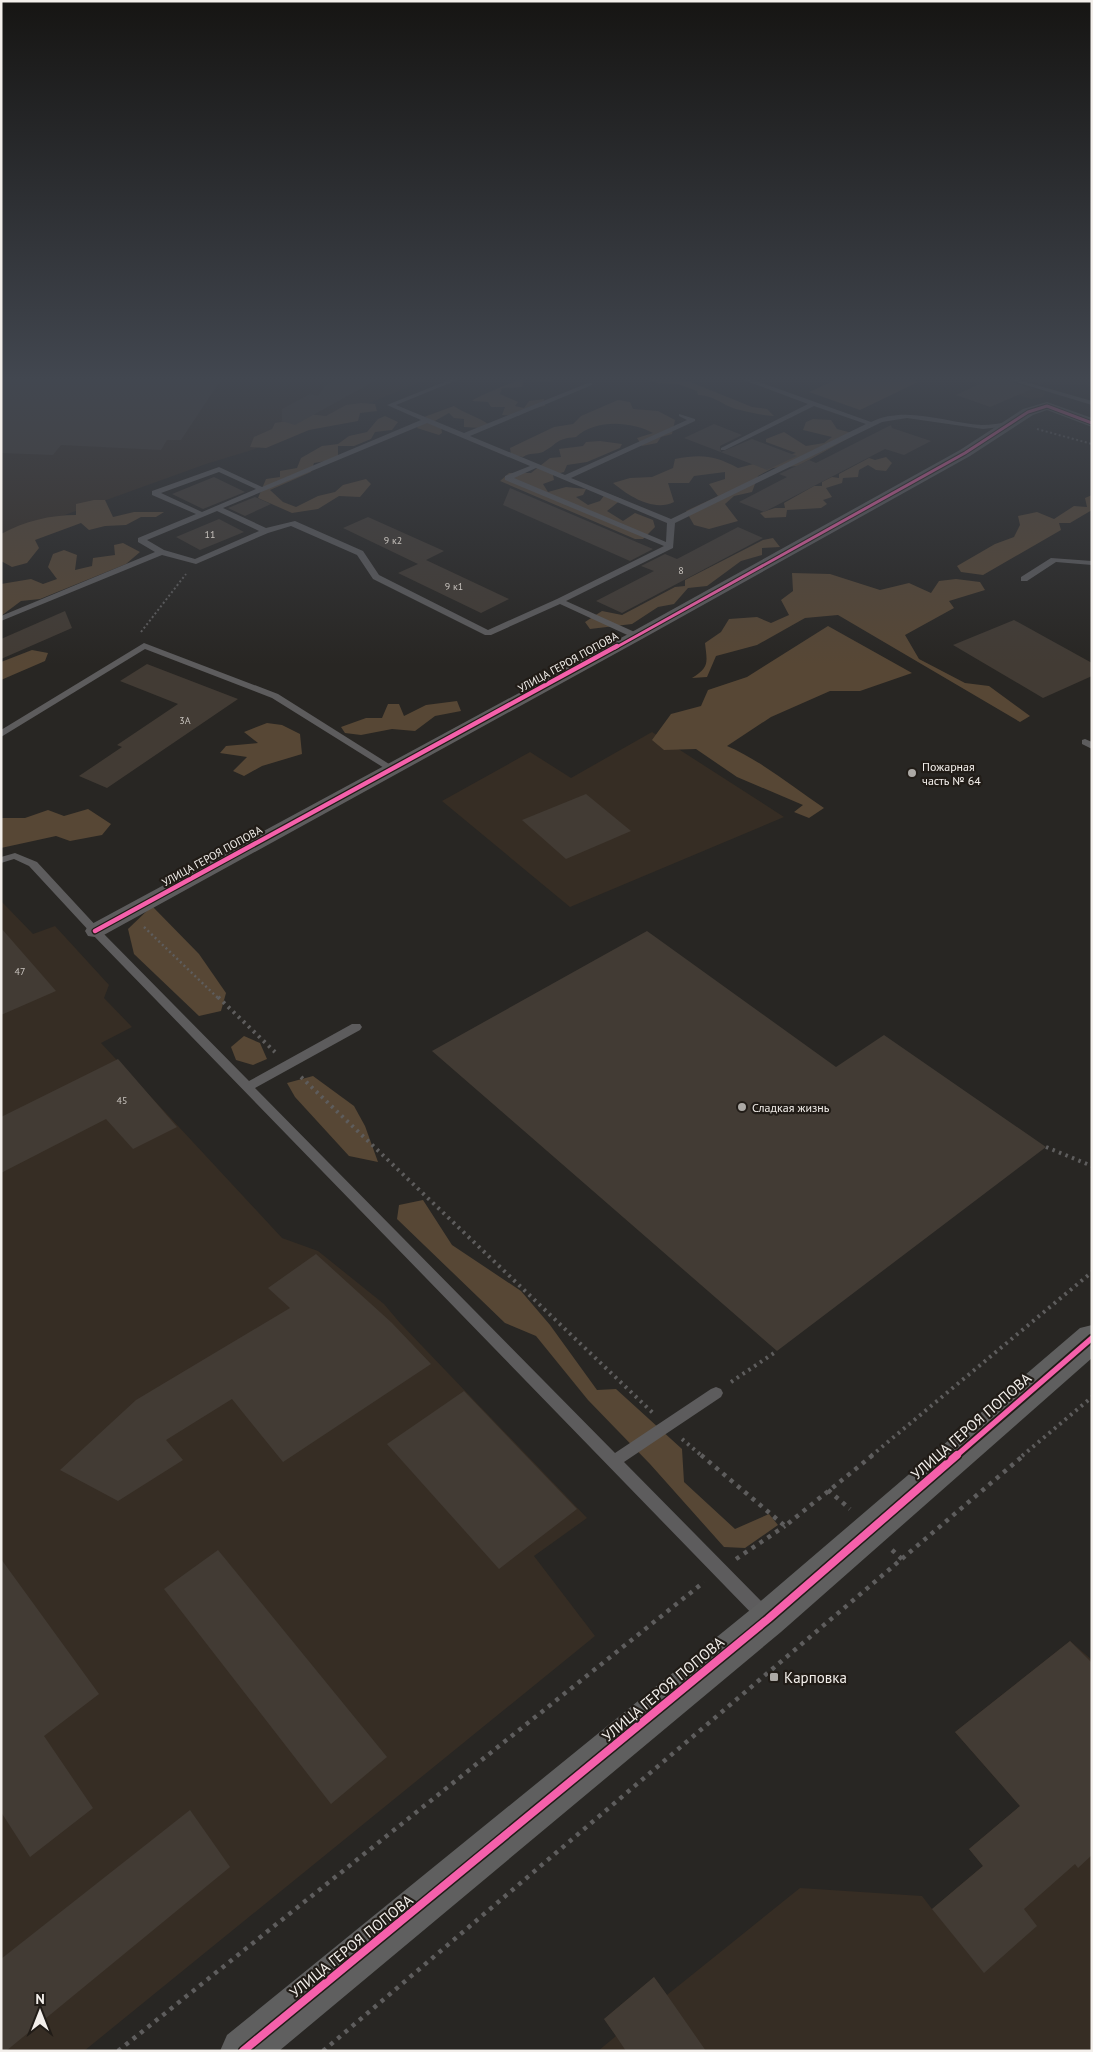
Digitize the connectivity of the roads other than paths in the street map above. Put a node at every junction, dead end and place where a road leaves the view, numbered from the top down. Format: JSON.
{"nodes":[{"id":1,"x":206,"y":474,"type":"edge"},
{"id":2,"x":229,"y":474,"type":"edge"},
{"id":3,"x":301,"y":474,"type":"edge"},
{"id":4,"x":518,"y":474,"type":"edge"},
{"id":5,"x":554,"y":474,"type":"edge"},
{"id":6,"x":573,"y":474,"type":"edge"},
{"id":7,"x":769,"y":474,"type":"edge"},
{"id":8,"x":926,"y":474,"type":"edge"},
{"id":9,"x":564,"y":478,"type":"junction"},
{"id":10,"x":263,"y":490,"type":"junction"},
{"id":11,"x":219,"y":509,"type":"junction"},
{"id":12,"x":203,"y":516,"type":"junction"},
{"id":13,"x":671,"y":522,"type":"junction"},
{"id":14,"x":265,"y":531,"type":"junction"},
{"id":15,"x":670,"y":546,"type":"junction"},
{"id":16,"x":162,"y":552,"type":"junction"},
{"id":17,"x":1092,"y":563,"type":"edge"},
{"id":18,"x":1024,"y":579,"type":"dead end"},
{"id":19,"x":560,"y":601,"type":"junction"},
{"id":20,"x":1,"y":619,"type":"edge"},
{"id":21,"x":636,"y":636,"type":"junction"},
{"id":22,"x":1,"y":734,"type":"edge"},
{"id":23,"x":392,"y":769,"type":"junction"},
{"id":24,"x":1,"y":860,"type":"edge"},
{"id":25,"x":95,"y":931,"type":"junction"},
{"id":26,"x":356,"y":1027,"type":"dead end"},
{"id":27,"x":248,"y":1087,"type":"junction"},
{"id":28,"x":1092,"y":1338,"type":"edge"},
{"id":29,"x":716,"y":1392,"type":"road end"},
{"id":30,"x":614,"y":1461,"type":"junction"},
{"id":31,"x":768,"y":1619,"type":"junction"},
{"id":32,"x":243,"y":2051,"type":"edge"}],
"edges":[{"from":1,"to":12,"type":"lane"},
{"from":2,"to":10,"type":"lane"},
{"from":3,"to":10,"type":"lane"},
{"from":4,"to":15,"type":"lane"},
{"from":5,"to":9,"type":"lane"},
{"from":6,"to":9,"type":"lane"},
{"from":7,"to":13,"type":"lane"},
{"from":8,"to":21,"type":"street","name":"УЛИЦА ГЕРОЯ ПОПОВА"},
{"from":9,"to":13,"type":"lane"},
{"from":10,"to":11,"type":"lane"},
{"from":11,"to":12,"type":"lane"},
{"from":11,"to":14,"type":"lane"},
{"from":12,"to":16,"type":"lane"},
{"from":13,"to":15,"type":"lane"},
{"from":14,"to":16,"type":"lane"},
{"from":14,"to":19,"type":"lane"},
{"from":15,"to":19,"type":"lane"},
{"from":16,"to":20,"type":"lane"},
{"from":17,"to":18,"type":"lane"},
{"from":19,"to":21,"type":"lane"},
{"from":21,"to":23,"type":"street","name":"УЛИЦА ГЕРОЯ ПОПОВА"},
{"from":22,"to":23,"type":"lane"},
{"from":23,"to":25,"type":"street","name":"УЛИЦА ГЕРОЯ ПОПОВА"},
{"from":24,"to":25,"type":"lane"},
{"from":25,"to":27,"type":"lane"},
{"from":26,"to":27,"type":"lane"},
{"from":27,"to":30,"type":"lane"},
{"from":28,"to":31,"type":"street","name":"УЛИЦА ГЕРОЯ ПОПОВА"},
{"from":29,"to":30,"type":"lane"},
{"from":30,"to":31,"type":"lane"},
{"from":31,"to":32,"type":"street","name":"УЛИЦА ГЕРОЯ ПОПОВА"}]}
